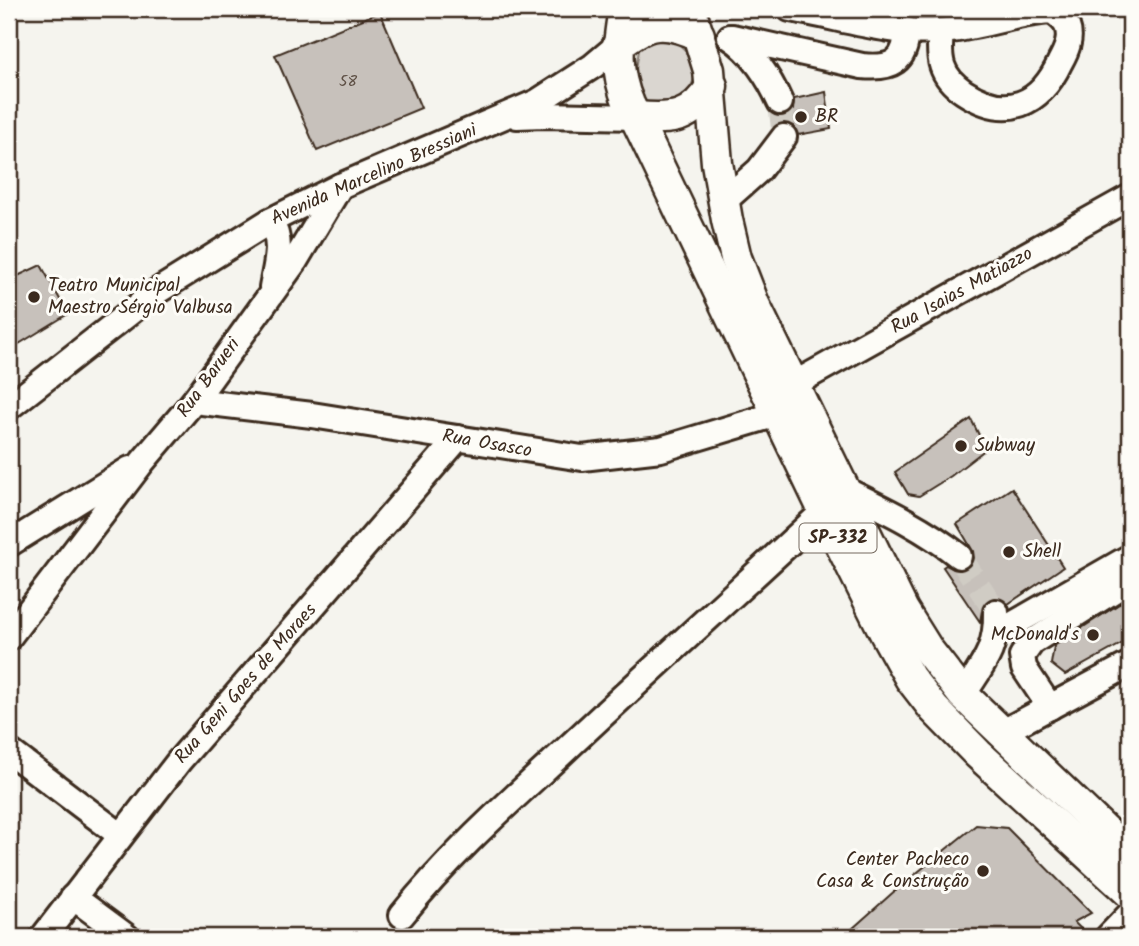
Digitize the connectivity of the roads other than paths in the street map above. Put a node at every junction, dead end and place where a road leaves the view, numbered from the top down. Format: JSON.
{"nodes":[{"id":1,"x":624,"y":9,"type":"edge"},
{"id":2,"x":795,"y":9,"type":"edge"},
{"id":3,"x":694,"y":22,"type":"edge"},
{"id":4,"x":907,"y":30,"type":"junction"},
{"id":5,"x":940,"y":32,"type":"junction"},
{"id":6,"x":732,"y":37,"type":"junction"},
{"id":7,"x":618,"y":46,"type":"junction"},
{"id":8,"x":712,"y":86,"type":"junction"},
{"id":9,"x":780,"y":102,"type":"tunnel mouth"},
{"id":10,"x":502,"y":117,"type":"junction"},
{"id":11,"x":637,"y":117,"type":"junction"},
{"id":12,"x":784,"y":137,"type":"tunnel mouth"},
{"id":13,"x":340,"y":186,"type":"junction"},
{"id":14,"x":1130,"y":197,"type":"edge"},
{"id":15,"x":724,"y":201,"type":"junction"},
{"id":16,"x":270,"y":221,"type":"junction"},
{"id":17,"x":272,"y":291,"type":"junction"},
{"id":18,"x":794,"y":384,"type":"junction"},
{"id":19,"x":194,"y":401,"type":"junction"},
{"id":20,"x":9,"y":407,"type":"edge"},
{"id":21,"x":777,"y":414,"type":"junction"},
{"id":22,"x":458,"y":438,"type":"junction"},
{"id":23,"x":143,"y":461,"type":"junction"},
{"id":24,"x":834,"y":500,"type":"junction"},
{"id":25,"x":9,"y":544,"type":"edge"},
{"id":26,"x":959,"y":556,"type":"tunnel mouth"},
{"id":27,"x":1130,"y":557,"type":"edge"},
{"id":28,"x":1130,"y":580,"type":"edge"},
{"id":29,"x":9,"y":636,"type":"edge"},
{"id":30,"x":1125,"y":672,"type":"edge"},
{"id":31,"x":963,"y":695,"type":"junction"},
{"id":32,"x":1049,"y":707,"type":"junction"},
{"id":33,"x":1001,"y":733,"type":"junction"},
{"id":34,"x":9,"y":751,"type":"edge"},
{"id":35,"x":120,"y":835,"type":"junction"},
{"id":36,"x":1130,"y":855,"type":"edge"},
{"id":37,"x":1130,"y":893,"type":"edge"},
{"id":38,"x":74,"y":897,"type":"junction"},
{"id":39,"x":1130,"y":914,"type":"edge"},
{"id":40,"x":402,"y":915,"type":"dead end"},
{"id":41,"x":43,"y":937,"type":"edge"},
{"id":42,"x":127,"y":937,"type":"edge"},
{"id":43,"x":1108,"y":937,"type":"edge"}],
"edges":[{"from":1,"to":7,"type":"main road","number":"SP-332"},
{"from":2,"to":4,"type":"street"},
{"from":3,"to":6,"type":"street"},
{"from":3,"to":7,"type":"main road"},
{"from":3,"to":8,"type":"main road","number":"SP-332"},
{"from":4,"to":5,"type":"street"},
{"from":4,"to":6,"type":"street"},
{"from":5,"to":5,"type":"street"},
{"from":6,"to":9,"type":"street"},
{"from":7,"to":10,"type":"street","name":"Avenida Marcelino Bressiani"},
{"from":7,"to":11,"type":"main road","number":"SP-332"},
{"from":8,"to":11,"type":"main road"},
{"from":8,"to":15,"type":"main road","number":"SP-332"},
{"from":10,"to":11,"type":"street"},
{"from":10,"to":13,"type":"street","name":"Avenida Marcelino Bressiani"},
{"from":11,"to":21,"type":"main road","number":"SP-332"},
{"from":12,"to":15,"type":"street"},
{"from":13,"to":16,"type":"street","name":"Avenida Marcelino Bressiani"},
{"from":13,"to":17,"type":"street","name":"Rua Barueri"},
{"from":14,"to":18,"type":"street","name":"Rua Isaias Matiazzo"},
{"from":15,"to":18,"type":"main road","number":"SP-332"},
{"from":16,"to":17,"type":"street","name":"Rua Barueri"},
{"from":16,"to":20,"type":"street","name":"Avenida Marcelino Bressiani"},
{"from":17,"to":19,"type":"street","name":"Rua Barueri"},
{"from":18,"to":24,"type":"main road","number":"SP-332"},
{"from":19,"to":22,"type":"street","name":"Rua Osasco"},
{"from":19,"to":23,"type":"street","name":"Rua Barueri"},
{"from":21,"to":22,"type":"street","name":"Rua Osasco"},
{"from":21,"to":24,"type":"main road","number":"SP-332"},
{"from":22,"to":35,"type":"street","name":"Rua Geni Goes de Moraes"},
{"from":23,"to":25,"type":"street"},
{"from":23,"to":29,"type":"street"},
{"from":24,"to":26,"type":"street"},
{"from":24,"to":31,"type":"main road","number":"SP-332"},
{"from":24,"to":37,"type":"main road","number":"SP-332"},
{"from":24,"to":40,"type":"street"},
{"from":27,"to":31,"type":"street"},
{"from":28,"to":32,"type":"street"},
{"from":30,"to":32,"type":"street"},
{"from":31,"to":33,"type":"main road","number":"SP-332"},
{"from":32,"to":33,"type":"street"},
{"from":33,"to":36,"type":"main road","number":"SP-332"},
{"from":34,"to":35,"type":"street"},
{"from":35,"to":38,"type":"street","name":"Rua Geni Goes de Moraes"},
{"from":38,"to":41,"type":"street","name":"Rua Geni Goes de Moraes"},
{"from":38,"to":42,"type":"street"},
{"from":39,"to":43,"type":"street"}]}
